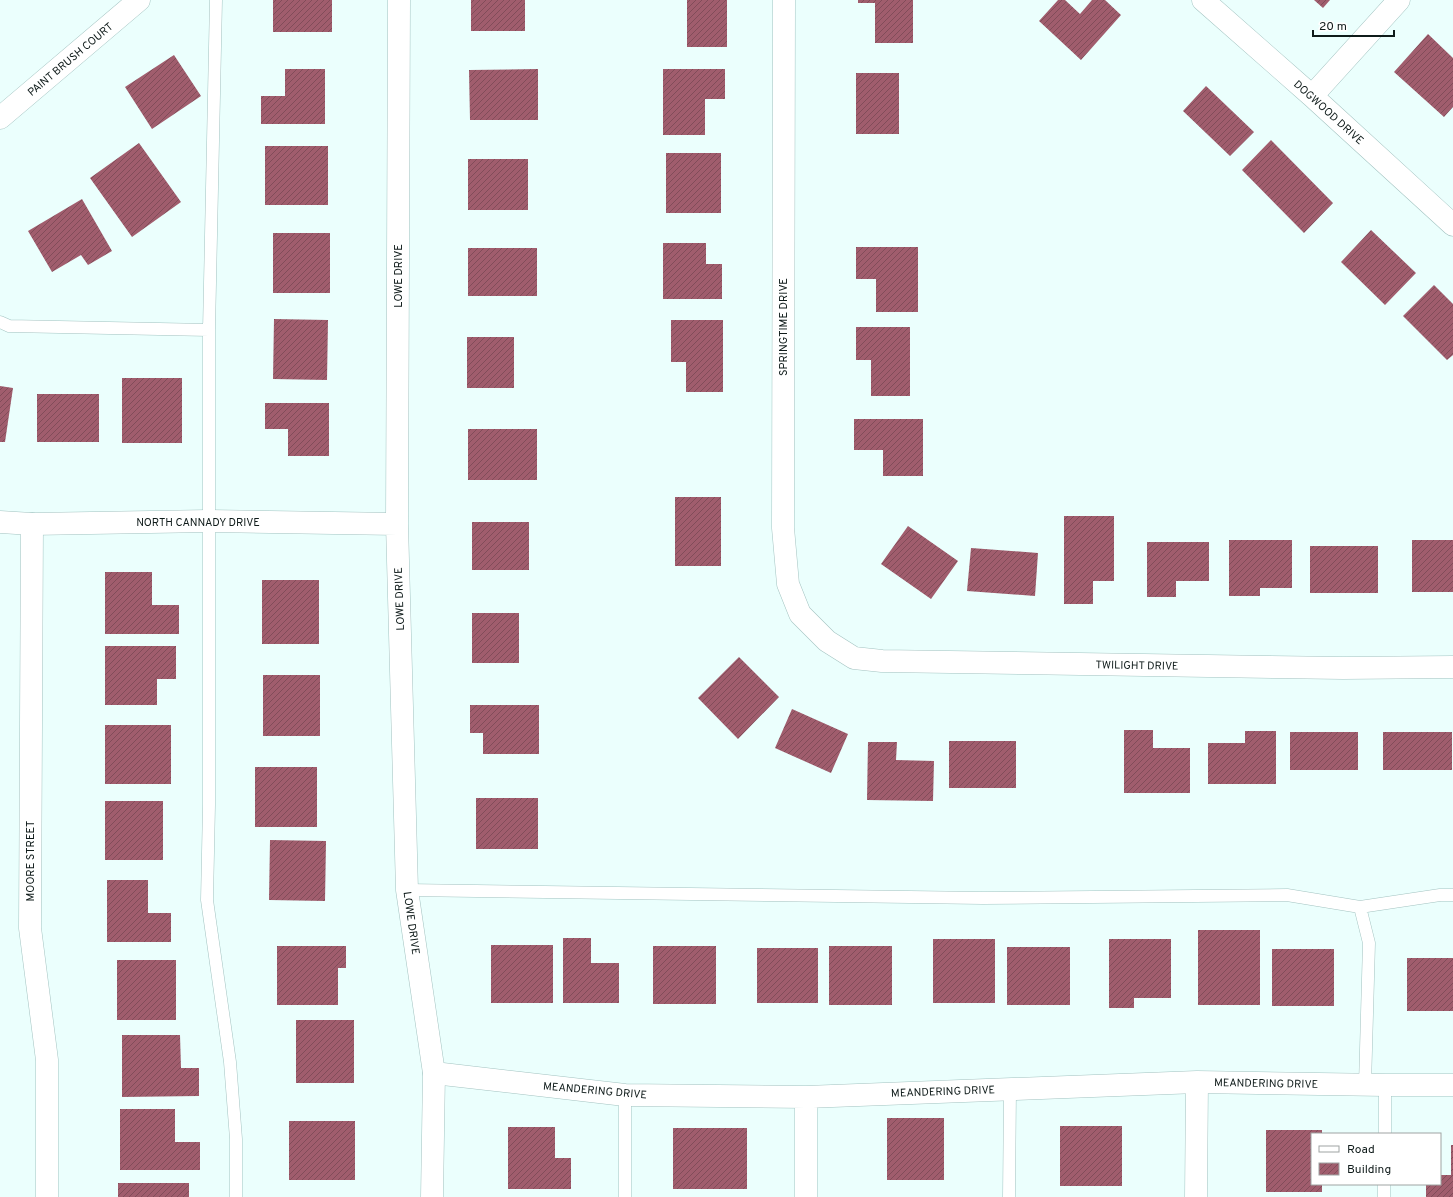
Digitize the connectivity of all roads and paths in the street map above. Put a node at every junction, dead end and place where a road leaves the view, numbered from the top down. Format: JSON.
{"nodes":[{"id":1,"x":139,"y":0,"type":"edge"},
{"id":2,"x":216,"y":0,"type":"edge"},
{"id":3,"x":399,"y":0,"type":"edge"},
{"id":4,"x":784,"y":0,"type":"edge"},
{"id":5,"x":1204,"y":0,"type":"edge"},
{"id":6,"x":1399,"y":0,"type":"edge"},
{"id":7,"x":1312,"y":96,"type":"junction"},
{"id":8,"x":0,"y":118,"type":"edge"},
{"id":9,"x":1453,"y":225,"type":"edge"},
{"id":10,"x":0,"y":322,"type":"edge"},
{"id":11,"x":208,"y":330,"type":"junction"},
{"id":12,"x":209,"y":520,"type":"junction"},
{"id":13,"x":0,"y":522,"type":"edge"},
{"id":14,"x":32,"y":524,"type":"junction"},
{"id":15,"x":397,"y":524,"type":"junction"},
{"id":16,"x":827,"y":641,"type":"joint"},
{"id":17,"x":1453,"y":667,"type":"edge"},
{"id":18,"x":407,"y":890,"type":"junction"},
{"id":19,"x":1453,"y":895,"type":"edge"},
{"id":20,"x":1360,"y":907,"type":"junction"},
{"id":21,"x":434,"y":1073,"type":"junction"},
{"id":22,"x":1197,"y":1082,"type":"junction"},
{"id":23,"x":1375,"y":1085,"type":"junction"},
{"id":24,"x":1453,"y":1085,"type":"edge"},
{"id":25,"x":1010,"y":1089,"type":"junction"},
{"id":26,"x":626,"y":1095,"type":"junction"},
{"id":27,"x":806,"y":1097,"type":"junction"},
{"id":28,"x":1384,"y":1133,"type":"edge"},
{"id":29,"x":1384,"y":1185,"type":"edge"},
{"id":30,"x":47,"y":1197,"type":"edge"},
{"id":31,"x":236,"y":1197,"type":"edge"},
{"id":32,"x":432,"y":1197,"type":"edge"},
{"id":33,"x":625,"y":1197,"type":"edge"},
{"id":34,"x":806,"y":1197,"type":"edge"},
{"id":35,"x":1009,"y":1197,"type":"edge"},
{"id":36,"x":1196,"y":1197,"type":"edge"},
{"id":37,"x":1384,"y":1197,"type":"edge"}],
"edges":[{"from":1,"to":8,"type":"street","name":"PAINT BRUSH COURT"},
{"from":2,"to":11,"type":"lane"},
{"from":3,"to":15,"type":"street","name":"LOWE DRIVE"},
{"from":4,"to":16,"type":"street","name":"SPRINGTIME DRIVE"},
{"from":5,"to":7,"type":"street","name":"DOGWOOD DRIVE"},
{"from":6,"to":7,"type":"street"},
{"from":7,"to":9,"type":"street","name":"DOGWOOD DRIVE"},
{"from":10,"to":11,"type":"lane"},
{"from":11,"to":12,"type":"lane"},
{"from":12,"to":14,"type":"street","name":"NORTH CANNADY DRIVE"},
{"from":12,"to":15,"type":"street","name":"NORTH CANNADY DRIVE"},
{"from":12,"to":31,"type":"lane"},
{"from":13,"to":14,"type":"street","name":"NORTH CANNADY DRIVE"},
{"from":14,"to":30,"type":"street","name":"MOORE STREET"},
{"from":15,"to":18,"type":"street","name":"LOWE DRIVE"},
{"from":16,"to":17,"type":"street","name":"TWILIGHT DRIVE"},
{"from":18,"to":20,"type":"lane"},
{"from":18,"to":21,"type":"street","name":"LOWE DRIVE"},
{"from":19,"to":20,"type":"lane"},
{"from":20,"to":23,"type":"lane"},
{"from":21,"to":26,"type":"street","name":"MEANDERING DRIVE"},
{"from":21,"to":32,"type":"street","name":"LOWE DRIVE"},
{"from":22,"to":23,"type":"street","name":"MEANDERING DRIVE"},
{"from":22,"to":25,"type":"street","name":"MEANDERING DRIVE"},
{"from":22,"to":36,"type":"street"},
{"from":23,"to":24,"type":"street","name":"MEANDERING DRIVE"},
{"from":23,"to":28,"type":"lane"},
{"from":25,"to":27,"type":"street","name":"MEANDERING DRIVE"},
{"from":25,"to":35,"type":"lane"},
{"from":26,"to":27,"type":"street","name":"MEANDERING DRIVE"},
{"from":26,"to":33,"type":"lane"},
{"from":27,"to":34,"type":"street"},
{"from":29,"to":37,"type":"lane"}]}
